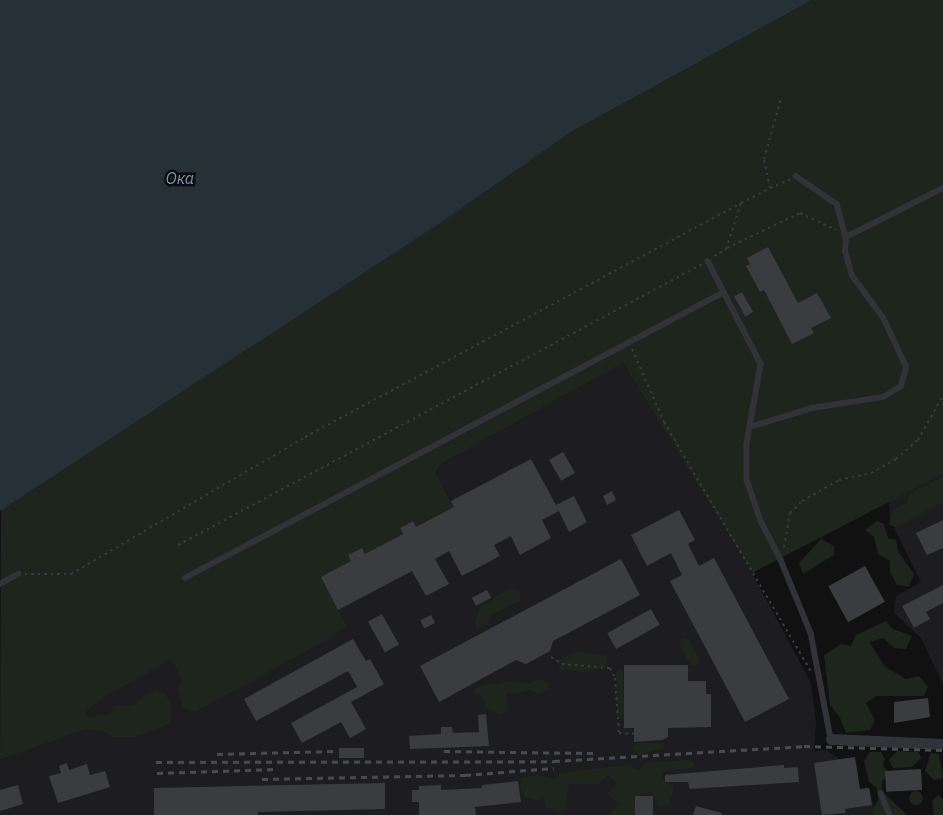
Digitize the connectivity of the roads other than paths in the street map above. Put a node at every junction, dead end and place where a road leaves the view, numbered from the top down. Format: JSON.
{"nodes":[{"id":1,"x":796,"y":176,"type":"road end"},
{"id":2,"x":943,"y":188,"type":"edge"},
{"id":3,"x":846,"y":237,"type":"junction"},
{"id":4,"x":708,"y":260,"type":"road end"},
{"id":5,"x":724,"y":292,"type":"junction"},
{"id":6,"x":750,"y":427,"type":"junction"},
{"id":7,"x":18,"y":574,"type":"road end"},
{"id":8,"x":185,"y":578,"type":"dead end"},
{"id":9,"x":0,"y":584,"type":"edge"},
{"id":10,"x":831,"y":739,"type":"joint"},
{"id":11,"x":943,"y":744,"type":"edge"},
{"id":12,"x":881,"y":793,"type":"dead end"},
{"id":13,"x":890,"y":815,"type":"edge"}],
"edges":[{"from":1,"to":3,"type":"lane"},
{"from":2,"to":3,"type":"lane"},
{"from":3,"to":6,"type":"lane"},
{"from":4,"to":5,"type":"lane"},
{"from":5,"to":6,"type":"lane"},
{"from":5,"to":8,"type":"lane"},
{"from":6,"to":10,"type":"lane"},
{"from":7,"to":9,"type":"lane"},
{"from":10,"to":11,"type":"street"},
{"from":12,"to":13,"type":"lane"}]}
